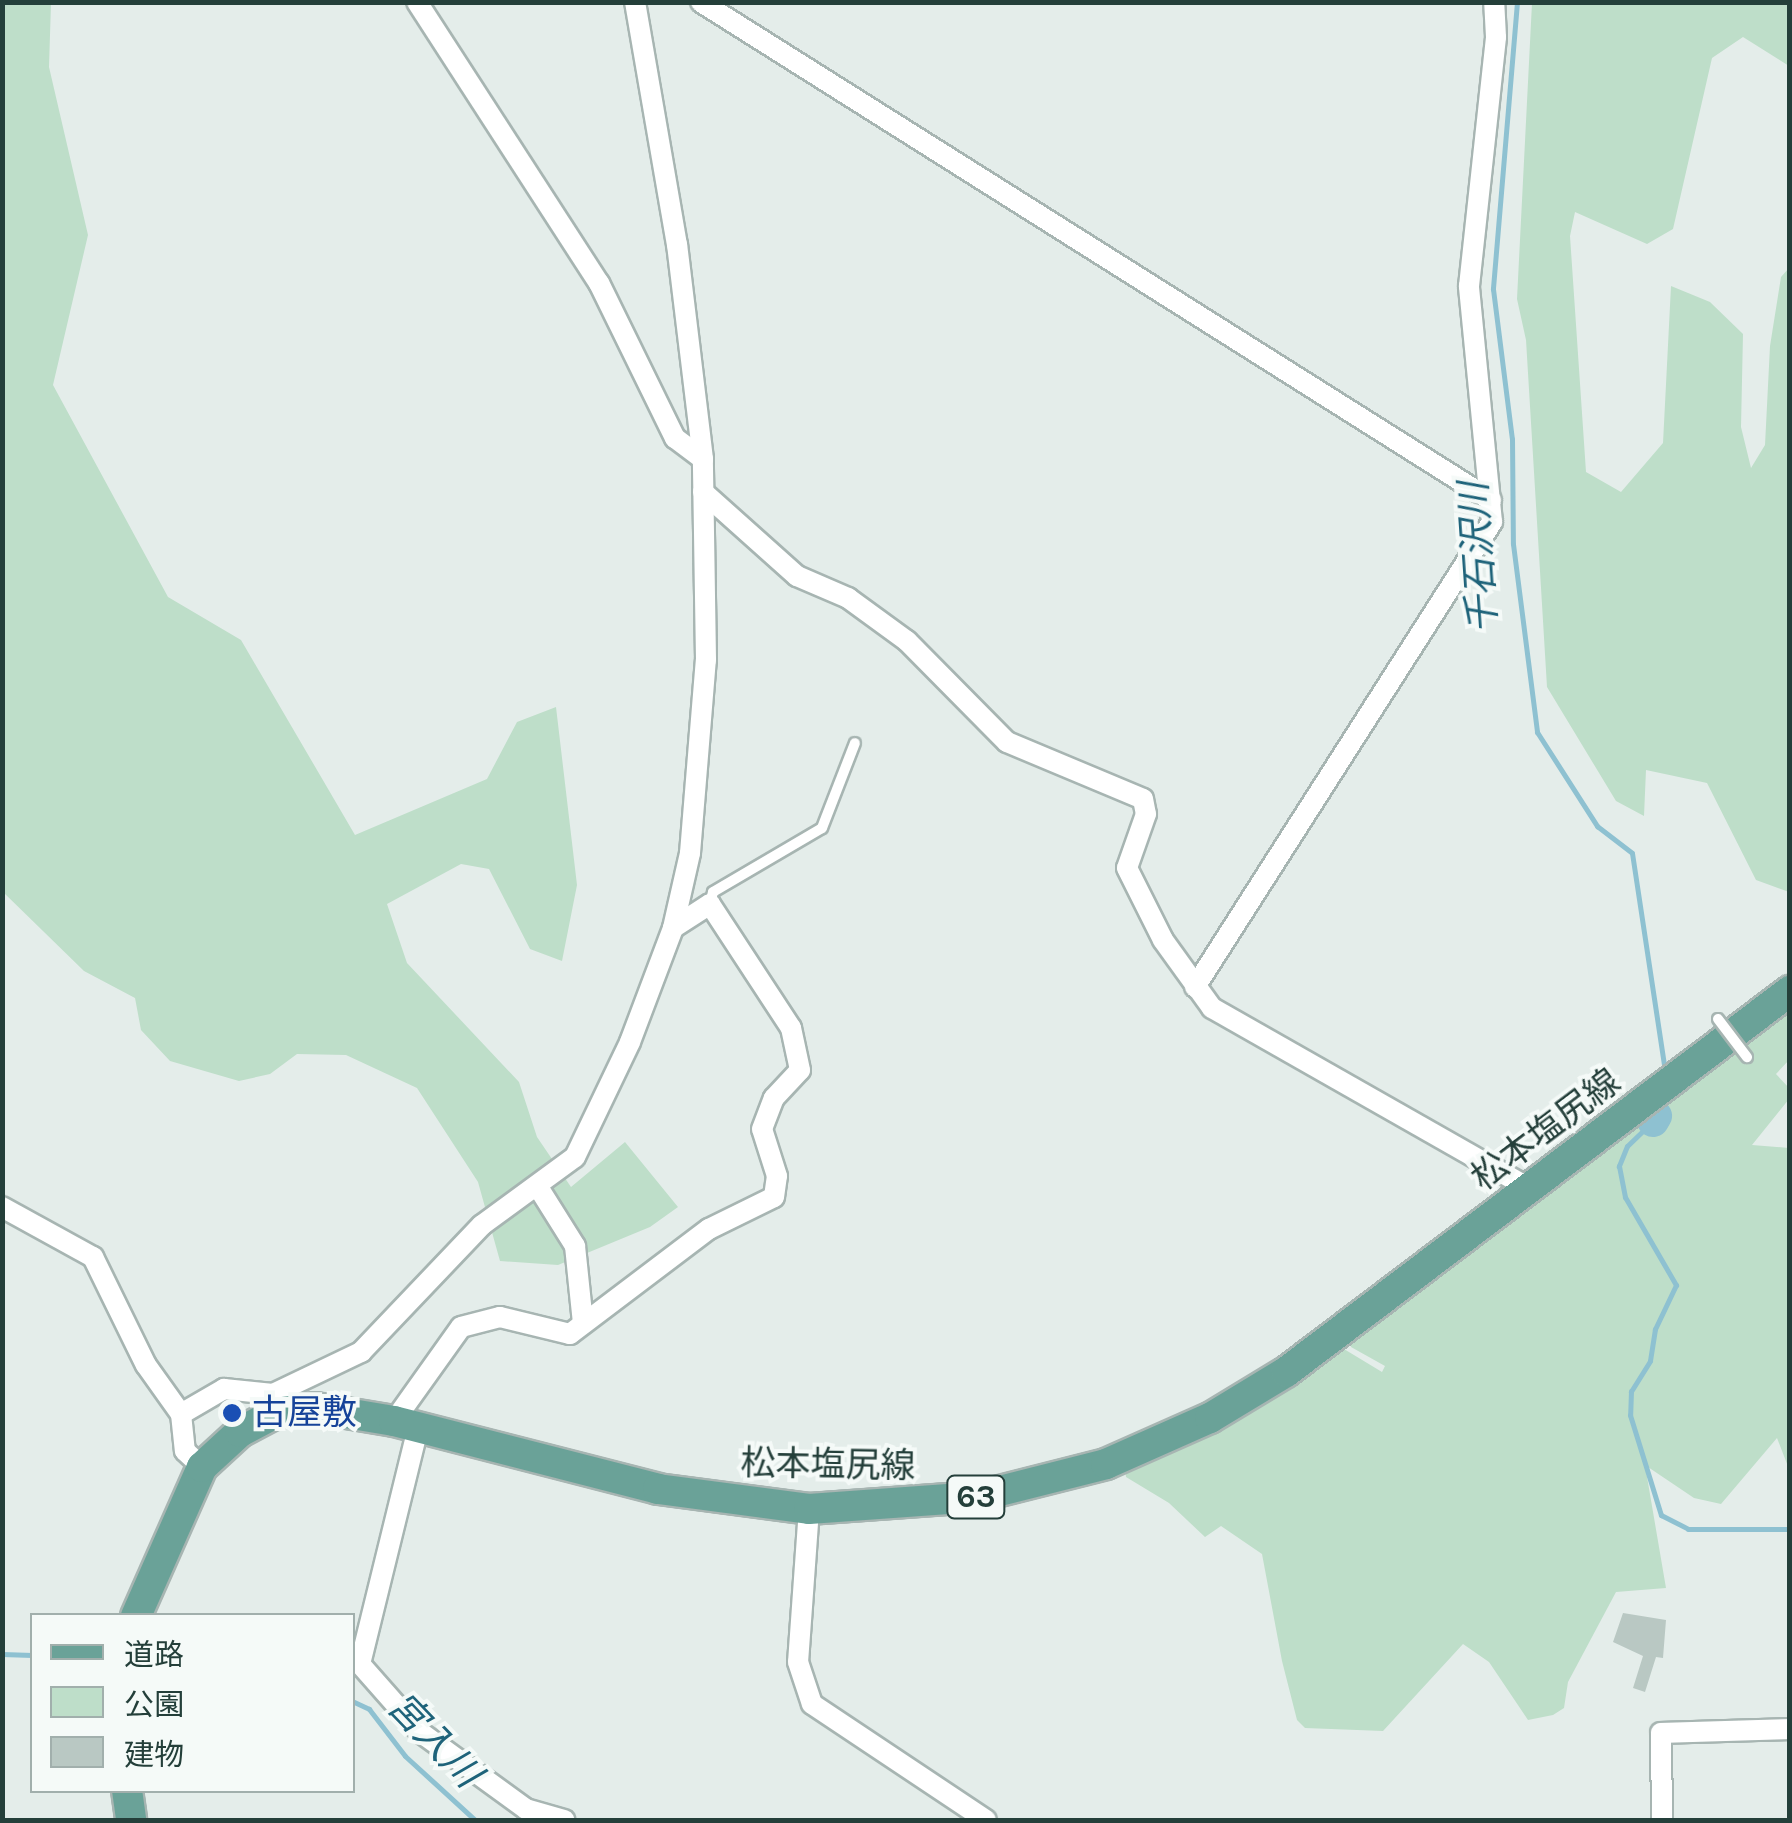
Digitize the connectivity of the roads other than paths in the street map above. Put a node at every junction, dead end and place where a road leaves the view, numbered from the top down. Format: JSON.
{"nodes":[{"id":1,"x":417,"y":2,"type":"edge"},
{"id":2,"x":635,"y":2,"type":"edge"},
{"id":3,"x":701,"y":2,"type":"edge"},
{"id":4,"x":1494,"y":2,"type":"edge"},
{"id":5,"x":702,"y":459,"type":"junction"},
{"id":6,"x":703,"y":492,"type":"junction"},
{"id":7,"x":1492,"y":500,"type":"junction"},
{"id":8,"x":855,"y":743,"type":"dead end"},
{"id":9,"x":710,"y":904,"type":"junction"},
{"id":10,"x":673,"y":928,"type":"junction"},
{"id":11,"x":1195,"y":986,"type":"junction"},
{"id":12,"x":1790,"y":990,"type":"edge"},
{"id":13,"x":1718,"y":1019,"type":"dead end"},
{"id":14,"x":1747,"y":1057,"type":"dead end"},
{"id":15,"x":538,"y":1187,"type":"junction"},
{"id":16,"x":1530,"y":1189,"type":"junction"},
{"id":17,"x":2,"y":1207,"type":"edge"},
{"id":18,"x":583,"y":1324,"type":"junction"},
{"id":19,"x":274,"y":1403,"type":"junction"},
{"id":20,"x":181,"y":1414,"type":"junction"},
{"id":21,"x":406,"y":1424,"type":"junction"},
{"id":22,"x":202,"y":1467,"type":"junction"},
{"id":23,"x":810,"y":1509,"type":"junction"},
{"id":24,"x":137,"y":1613,"type":"edge"},
{"id":25,"x":1790,"y":1729,"type":"edge"},
{"id":26,"x":127,"y":1793,"type":"edge"},
{"id":27,"x":131,"y":1820,"type":"edge"},
{"id":28,"x":564,"y":1820,"type":"edge"},
{"id":29,"x":986,"y":1820,"type":"edge"},
{"id":30,"x":1662,"y":1820,"type":"edge"}],
"edges":[{"from":1,"to":5,"type":"street"},
{"from":2,"to":5,"type":"street"},
{"from":3,"to":7,"type":"street"},
{"from":4,"to":7,"type":"street"},
{"from":5,"to":6,"type":"street"},
{"from":6,"to":10,"type":"street"},
{"from":6,"to":11,"type":"street"},
{"from":7,"to":11,"type":"street"},
{"from":8,"to":9,"type":"lane"},
{"from":9,"to":10,"type":"street"},
{"from":9,"to":18,"type":"street"},
{"from":10,"to":15,"type":"street"},
{"from":11,"to":16,"type":"street"},
{"from":12,"to":16,"type":"main road","name":"松本塩尻線","number":"63"},
{"from":13,"to":14,"type":"lane","bridge":true},
{"from":15,"to":18,"type":"street"},
{"from":15,"to":19,"type":"street"},
{"from":16,"to":23,"type":"main road","name":"松本塩尻線","number":"63"},
{"from":17,"to":20,"type":"street"},
{"from":18,"to":21,"type":"street"},
{"from":19,"to":20,"type":"street"},
{"from":19,"to":21,"type":"main road","name":"松本塩尻線","number":"63"},
{"from":19,"to":22,"type":"main road","name":"松本塩尻線","number":"63"},
{"from":20,"to":22,"type":"street"},
{"from":21,"to":23,"type":"main road","name":"松本塩尻線","number":"63"},
{"from":21,"to":28,"type":"street"},
{"from":22,"to":24,"type":"main road","name":"松本塩尻線","number":"63"},
{"from":23,"to":29,"type":"street"},
{"from":25,"to":30,"type":"street"},
{"from":26,"to":27,"type":"main road"}]}
